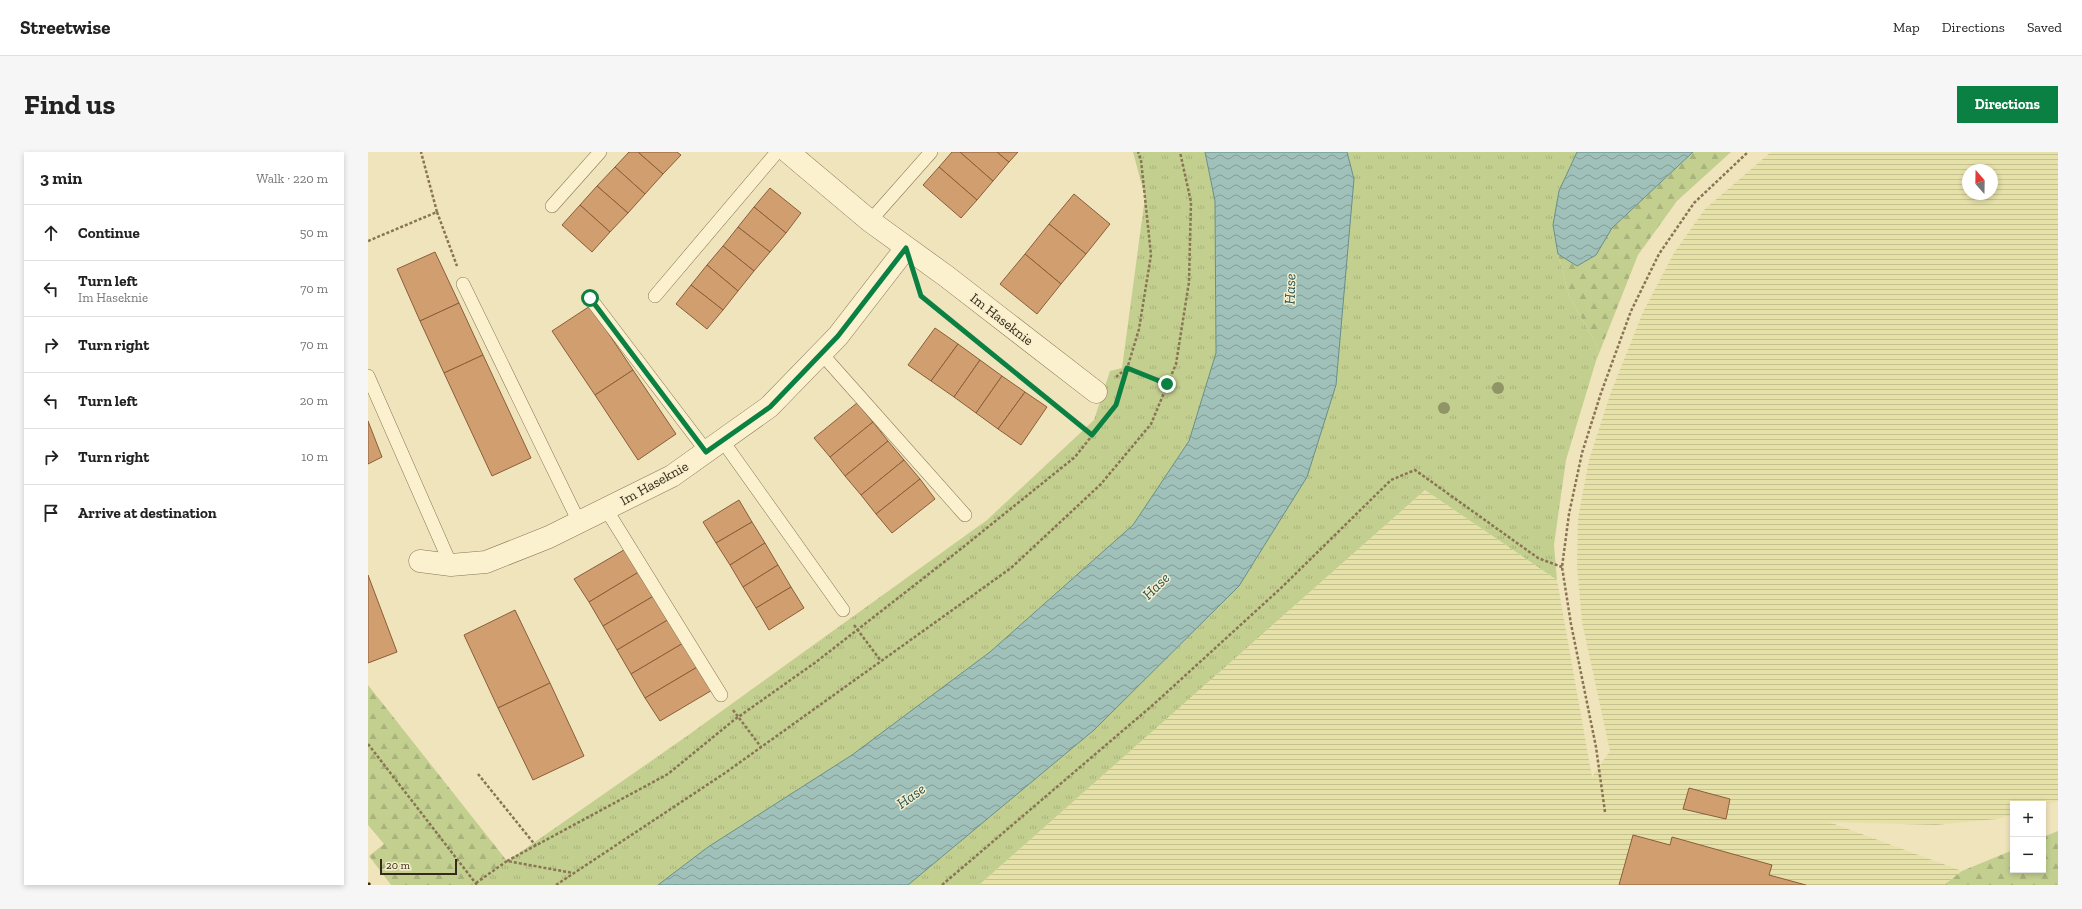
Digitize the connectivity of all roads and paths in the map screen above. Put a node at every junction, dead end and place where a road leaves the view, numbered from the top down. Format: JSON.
{"nodes":[{"id":1,"x":421,"y":152,"type":"edge"},
{"id":2,"x":600,"y":152,"type":"edge"},
{"id":3,"x":777,"y":152,"type":"edge"},
{"id":4,"x":788,"y":152,"type":"edge"},
{"id":5,"x":932,"y":152,"type":"edge"},
{"id":6,"x":1138,"y":152,"type":"edge"},
{"id":7,"x":1180,"y":152,"type":"edge"},
{"id":8,"x":1748,"y":152,"type":"edge"},
{"id":9,"x":552,"y":206,"type":"dead end"},
{"id":10,"x":437,"y":212,"type":"junction"},
{"id":11,"x":870,"y":221,"type":"junction"},
{"id":12,"x":368,"y":241,"type":"edge"},
{"id":13,"x":906,"y":248,"type":"junction"},
{"id":14,"x":463,"y":284,"type":"joint"},
{"id":15,"x":655,"y":296,"type":"dead end"},
{"id":16,"x":590,"y":298,"type":"dead end"},
{"id":17,"x":821,"y":353,"type":"junction"},
{"id":18,"x":1127,"y":368,"type":"junction"},
{"id":19,"x":368,"y":376,"type":"edge"},
{"id":20,"x":1167,"y":384,"type":"junction"},
{"id":21,"x":1120,"y":391,"type":"dead end"},
{"id":22,"x":1096,"y":392,"type":"dead end"},
{"id":23,"x":1111,"y":411,"type":"dead end"},
{"id":24,"x":1092,"y":435,"type":"junction"},
{"id":25,"x":714,"y":446,"type":"junction"},
{"id":26,"x":606,"y":509,"type":"junction"},
{"id":27,"x":966,"y":515,"type":"dead end"},
{"id":28,"x":579,"y":522,"type":"junction"},
{"id":29,"x":420,"y":561,"type":"dead end"},
{"id":30,"x":451,"y":565,"type":"junction"},
{"id":31,"x":1562,"y":567,"type":"junction"},
{"id":32,"x":843,"y":610,"type":"joint"},
{"id":33,"x":857,"y":630,"type":"junction"},
{"id":34,"x":881,"y":662,"type":"junction"},
{"id":35,"x":722,"y":695,"type":"dead end"},
{"id":36,"x":738,"y":717,"type":"junction"},
{"id":37,"x":368,"y":744,"type":"edge"},
{"id":38,"x":761,"y":748,"type":"junction"},
{"id":39,"x":478,"y":774,"type":"dead end"},
{"id":40,"x":1605,"y":812,"type":"dead end"},
{"id":41,"x":536,"y":846,"type":"junction"},
{"id":42,"x":507,"y":861,"type":"junction"},
{"id":43,"x":573,"y":873,"type":"junction"},
{"id":44,"x":476,"y":884,"type":"edge"},
{"id":45,"x":556,"y":885,"type":"edge"},
{"id":46,"x":942,"y":885,"type":"edge"}],
"edges":[{"from":1,"to":10,"type":"path"},
{"from":2,"to":9,"type":"lane"},
{"from":3,"to":15,"type":"lane"},
{"from":4,"to":11,"type":"street","name":"Im Haseknie"},
{"from":5,"to":11,"type":"lane"},
{"from":6,"to":18,"type":"path"},
{"from":7,"to":20,"type":"path"},
{"from":8,"to":31,"type":"path"},
{"from":10,"to":12,"type":"path"},
{"from":10,"to":14,"type":"path"},
{"from":11,"to":13,"type":"street","name":"Im Haseknie"},
{"from":13,"to":17,"type":"street","name":"Im Haseknie"},
{"from":13,"to":22,"type":"street","name":"Im Haseknie"},
{"from":13,"to":24,"type":"path"},
{"from":14,"to":28,"type":"lane"},
{"from":16,"to":25,"type":"lane"},
{"from":17,"to":25,"type":"street","name":"Im Haseknie"},
{"from":17,"to":27,"type":"lane"},
{"from":18,"to":20,"type":"path"},
{"from":18,"to":21,"type":"path"},
{"from":19,"to":30,"type":"lane"},
{"from":20,"to":34,"type":"path"},
{"from":23,"to":24,"type":"path"},
{"from":24,"to":33,"type":"path"},
{"from":25,"to":26,"type":"street","name":"Im Haseknie"},
{"from":25,"to":32,"type":"lane"},
{"from":26,"to":28,"type":"street","name":"Im Haseknie"},
{"from":26,"to":35,"type":"lane"},
{"from":28,"to":30,"type":"street","name":"Im Haseknie"},
{"from":29,"to":30,"type":"street","name":"Im Haseknie"},
{"from":31,"to":40,"type":"path"},
{"from":31,"to":46,"type":"path"},
{"from":32,"to":33,"type":"path"},
{"from":33,"to":34,"type":"path"},
{"from":33,"to":36,"type":"path"},
{"from":34,"to":38,"type":"path"},
{"from":36,"to":38,"type":"path"},
{"from":36,"to":41,"type":"path"},
{"from":37,"to":44,"type":"path"},
{"from":38,"to":43,"type":"path"},
{"from":39,"to":41,"type":"path"},
{"from":41,"to":42,"type":"path"},
{"from":42,"to":43,"type":"path"},
{"from":42,"to":44,"type":"path"},
{"from":43,"to":45,"type":"path"}]}
